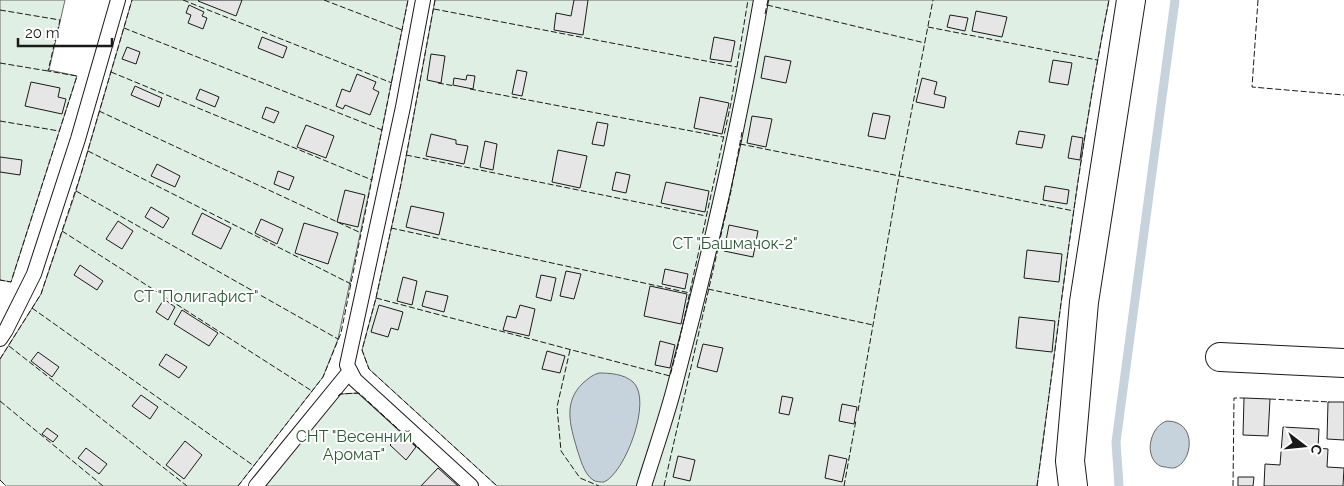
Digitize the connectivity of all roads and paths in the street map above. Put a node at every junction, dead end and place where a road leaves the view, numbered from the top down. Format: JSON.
{"nodes":[{"id":1,"x":118,"y":0,"type":"edge"},
{"id":2,"x":423,"y":0,"type":"edge"},
{"id":3,"x":760,"y":0,"type":"edge"},
{"id":4,"x":1131,"y":0,"type":"edge"},
{"id":5,"x":0,"y":339,"type":"edge"},
{"id":6,"x":1220,"y":356,"type":"dead end"},
{"id":7,"x":1344,"y":363,"type":"edge"},
{"id":8,"x":350,"y":371,"type":"junction"},
{"id":9,"x":256,"y":486,"type":"edge"},
{"id":10,"x":471,"y":486,"type":"edge"},
{"id":11,"x":644,"y":486,"type":"edge"},
{"id":12,"x":1073,"y":486,"type":"edge"}],
"edges":[{"from":1,"to":5,"type":"lane"},
{"from":2,"to":8,"type":"lane"},
{"from":3,"to":11,"type":"lane"},
{"from":4,"to":12,"type":"street"},
{"from":6,"to":7,"type":"street"},
{"from":8,"to":9,"type":"lane"},
{"from":8,"to":10,"type":"lane"}]}
